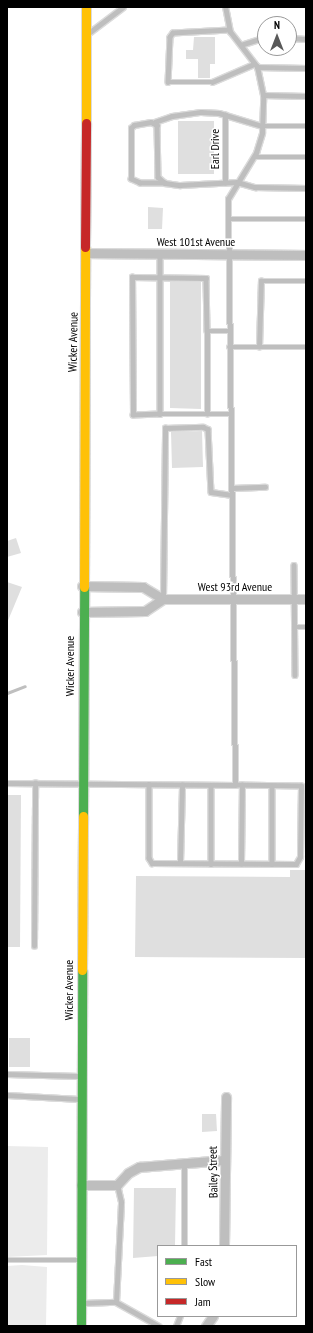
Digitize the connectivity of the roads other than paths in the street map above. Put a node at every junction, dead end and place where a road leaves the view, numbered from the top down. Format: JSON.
{"nodes":[{"id":1,"x":86,"y":7,"type":"edge"},
{"id":2,"x":123,"y":7,"type":"edge"},
{"id":3,"x":225,"y":7,"type":"edge"},
{"id":4,"x":229,"y":30,"type":"junction"},
{"id":5,"x":86,"y":35,"type":"junction"},
{"id":6,"x":257,"y":39,"type":"edge"},
{"id":7,"x":241,"y":44,"type":"junction"},
{"id":8,"x":256,"y":66,"type":"junction"},
{"id":9,"x":306,"y":68,"type":"edge"},
{"id":10,"x":263,"y":95,"type":"junction"},
{"id":11,"x":306,"y":96,"type":"edge"},
{"id":12,"x":225,"y":114,"type":"junction"},
{"id":13,"x":155,"y":122,"type":"junction"},
{"id":14,"x":262,"y":126,"type":"junction"},
{"id":15,"x":306,"y":126,"type":"edge"},
{"id":16,"x":255,"y":157,"type":"junction"},
{"id":17,"x":306,"y":157,"type":"edge"},
{"id":18,"x":237,"y":182,"type":"junction"},
{"id":19,"x":165,"y":183,"type":"junction"},
{"id":20,"x":225,"y":183,"type":"junction"},
{"id":21,"x":306,"y":188,"type":"edge"},
{"id":22,"x":228,"y":219,"type":"junction"},
{"id":23,"x":306,"y":219,"type":"edge"},
{"id":24,"x":86,"y":254,"type":"junction"},
{"id":25,"x":160,"y":254,"type":"junction"},
{"id":26,"x":229,"y":255,"type":"junction"},
{"id":27,"x":306,"y":255,"type":"edge"},
{"id":28,"x":160,"y":278,"type":"junction"},
{"id":29,"x":306,"y":281,"type":"edge"},
{"id":30,"x":207,"y":330,"type":"junction"},
{"id":31,"x":229,"y":331,"type":"junction"},
{"id":32,"x":229,"y":347,"type":"junction"},
{"id":33,"x":259,"y":347,"type":"junction"},
{"id":34,"x":306,"y":347,"type":"edge"},
{"id":35,"x":160,"y":414,"type":"junction"},
{"id":36,"x":207,"y":414,"type":"junction"},
{"id":37,"x":231,"y":414,"type":"junction"},
{"id":38,"x":265,"y":487,"type":"dead end"},
{"id":39,"x":232,"y":488,"type":"junction"},
{"id":40,"x":232,"y":495,"type":"junction"},
{"id":41,"x":294,"y":565,"type":"dead end"},
{"id":42,"x":82,"y":586,"type":"junction"},
{"id":43,"x":163,"y":599,"type":"junction"},
{"id":44,"x":234,"y":599,"type":"junction"},
{"id":45,"x":295,"y":599,"type":"junction"},
{"id":46,"x":306,"y":599,"type":"edge"},
{"id":47,"x":82,"y":612,"type":"junction"},
{"id":48,"x":295,"y":627,"type":"junction"},
{"id":49,"x":306,"y":627,"type":"edge"},
{"id":50,"x":295,"y":675,"type":"dead end"},
{"id":51,"x":7,"y":783,"type":"edge"},
{"id":52,"x":35,"y":783,"type":"junction"},
{"id":53,"x":82,"y":783,"type":"junction"},
{"id":54,"x":149,"y":784,"type":"junction"},
{"id":55,"x":182,"y":785,"type":"junction"},
{"id":56,"x":211,"y":785,"type":"junction"},
{"id":57,"x":235,"y":785,"type":"junction"},
{"id":58,"x":242,"y":785,"type":"junction"},
{"id":59,"x":272,"y":786,"type":"junction"},
{"id":60,"x":304,"y":786,"type":"edge"},
{"id":61,"x":180,"y":863,"type":"junction"},
{"id":62,"x":211,"y":864,"type":"junction"},
{"id":63,"x":241,"y":864,"type":"junction"},
{"id":64,"x":272,"y":864,"type":"junction"},
{"id":65,"x":34,"y":946,"type":"dead end"},
{"id":66,"x":7,"y":1074,"type":"edge"},
{"id":67,"x":81,"y":1076,"type":"junction"},
{"id":68,"x":7,"y":1095,"type":"edge"},
{"id":69,"x":226,"y":1097,"type":"dead end"},
{"id":70,"x":81,"y":1099,"type":"junction"},
{"id":71,"x":224,"y":1160,"type":"junction"},
{"id":72,"x":184,"y":1162,"type":"junction"},
{"id":73,"x":81,"y":1184,"type":"junction"},
{"id":74,"x":118,"y":1185,"type":"junction"},
{"id":75,"x":184,"y":1245,"type":"edge"},
{"id":76,"x":224,"y":1245,"type":"edge"},
{"id":77,"x":7,"y":1260,"type":"edge"},
{"id":78,"x":81,"y":1260,"type":"junction"},
{"id":79,"x":116,"y":1302,"type":"junction"},
{"id":80,"x":81,"y":1303,"type":"junction"},
{"id":81,"x":212,"y":1317,"type":"edge"},
{"id":82,"x":81,"y":1326,"type":"edge"},
{"id":83,"x":159,"y":1326,"type":"edge"},
{"id":84,"x":206,"y":1326,"type":"edge"}],
"edges":[{"from":1,"to":5,"type":"highway","name":"Wicker Avenue"},
{"from":2,"to":5,"type":"lane"},
{"from":3,"to":4,"type":"lane"},
{"from":4,"to":7,"type":"lane"},
{"from":4,"to":8,"type":"lane"},
{"from":5,"to":24,"type":"highway","name":"Wicker Avenue"},
{"from":6,"to":7,"type":"lane"},
{"from":7,"to":8,"type":"lane"},
{"from":8,"to":9,"type":"lane"},
{"from":8,"to":10,"type":"lane"},
{"from":10,"to":11,"type":"lane"},
{"from":10,"to":14,"type":"lane"},
{"from":12,"to":13,"type":"lane"},
{"from":12,"to":14,"type":"lane"},
{"from":12,"to":20,"type":"lane","name":"Earl Drive"},
{"from":13,"to":19,"type":"lane"},
{"from":13,"to":19,"type":"lane"},
{"from":14,"to":15,"type":"lane"},
{"from":14,"to":16,"type":"lane"},
{"from":16,"to":17,"type":"lane"},
{"from":16,"to":18,"type":"lane"},
{"from":18,"to":20,"type":"lane"},
{"from":18,"to":21,"type":"lane"},
{"from":18,"to":22,"type":"lane"},
{"from":19,"to":20,"type":"lane"},
{"from":22,"to":23,"type":"lane"},
{"from":22,"to":26,"type":"lane"},
{"from":24,"to":25,"type":"street","name":"West 101st Avenue"},
{"from":24,"to":42,"type":"highway","name":"Wicker Avenue"},
{"from":25,"to":26,"type":"street","name":"West 101st Avenue"},
{"from":25,"to":28,"type":"lane"},
{"from":26,"to":27,"type":"street","name":"West 101st Avenue"},
{"from":26,"to":31,"type":"lane"},
{"from":28,"to":30,"type":"lane"},
{"from":28,"to":35,"type":"lane"},
{"from":28,"to":35,"type":"lane"},
{"from":29,"to":33,"type":"lane"},
{"from":30,"to":31,"type":"lane"},
{"from":30,"to":36,"type":"lane"},
{"from":31,"to":32,"type":"lane"},
{"from":32,"to":33,"type":"lane"},
{"from":32,"to":37,"type":"lane"},
{"from":33,"to":34,"type":"lane"},
{"from":35,"to":36,"type":"lane"},
{"from":36,"to":37,"type":"lane"},
{"from":37,"to":39,"type":"lane"},
{"from":38,"to":39,"type":"lane"},
{"from":39,"to":40,"type":"lane"},
{"from":40,"to":43,"type":"lane"},
{"from":40,"to":44,"type":"lane"},
{"from":41,"to":45,"type":"lane"},
{"from":42,"to":43,"type":"street"},
{"from":42,"to":47,"type":"highway","name":"Wicker Avenue"},
{"from":43,"to":44,"type":"street","name":"West 93rd Avenue"},
{"from":43,"to":47,"type":"street"},
{"from":44,"to":45,"type":"street","name":"West 93rd Avenue"},
{"from":44,"to":57,"type":"lane"},
{"from":45,"to":46,"type":"street","name":"West 93rd Avenue"},
{"from":45,"to":48,"type":"lane"},
{"from":47,"to":53,"type":"highway","name":"Wicker Avenue"},
{"from":48,"to":49,"type":"lane"},
{"from":48,"to":50,"type":"lane"},
{"from":51,"to":52,"type":"lane"},
{"from":52,"to":53,"type":"lane"},
{"from":52,"to":65,"type":"lane"},
{"from":53,"to":54,"type":"lane"},
{"from":53,"to":67,"type":"highway","name":"Wicker Avenue"},
{"from":54,"to":55,"type":"lane"},
{"from":54,"to":61,"type":"lane"},
{"from":55,"to":56,"type":"lane"},
{"from":55,"to":61,"type":"lane"},
{"from":56,"to":57,"type":"lane"},
{"from":56,"to":62,"type":"lane"},
{"from":57,"to":58,"type":"lane"},
{"from":58,"to":59,"type":"lane"},
{"from":58,"to":63,"type":"lane"},
{"from":59,"to":60,"type":"lane"},
{"from":59,"to":64,"type":"lane"},
{"from":60,"to":64,"type":"lane"},
{"from":61,"to":62,"type":"lane"},
{"from":62,"to":63,"type":"lane"},
{"from":63,"to":64,"type":"lane"},
{"from":66,"to":67,"type":"lane"},
{"from":67,"to":70,"type":"highway","name":"Wicker Avenue"},
{"from":68,"to":70,"type":"lane"},
{"from":69,"to":71,"type":"street","name":"Bailey Street"},
{"from":70,"to":73,"type":"highway","name":"Wicker Avenue"},
{"from":71,"to":72,"type":"street"},
{"from":71,"to":76,"type":"street","name":"Bailey Street"},
{"from":72,"to":74,"type":"street"},
{"from":72,"to":75,"type":"lane"},
{"from":73,"to":74,"type":"street"},
{"from":73,"to":78,"type":"highway","name":"Wicker Avenue"},
{"from":74,"to":79,"type":"lane"},
{"from":77,"to":78,"type":"lane"},
{"from":78,"to":80,"type":"highway","name":"Wicker Avenue"},
{"from":79,"to":80,"type":"lane"},
{"from":79,"to":83,"type":"lane"},
{"from":80,"to":82,"type":"highway","name":"Wicker Avenue"},
{"from":81,"to":84,"type":"street"}]}
